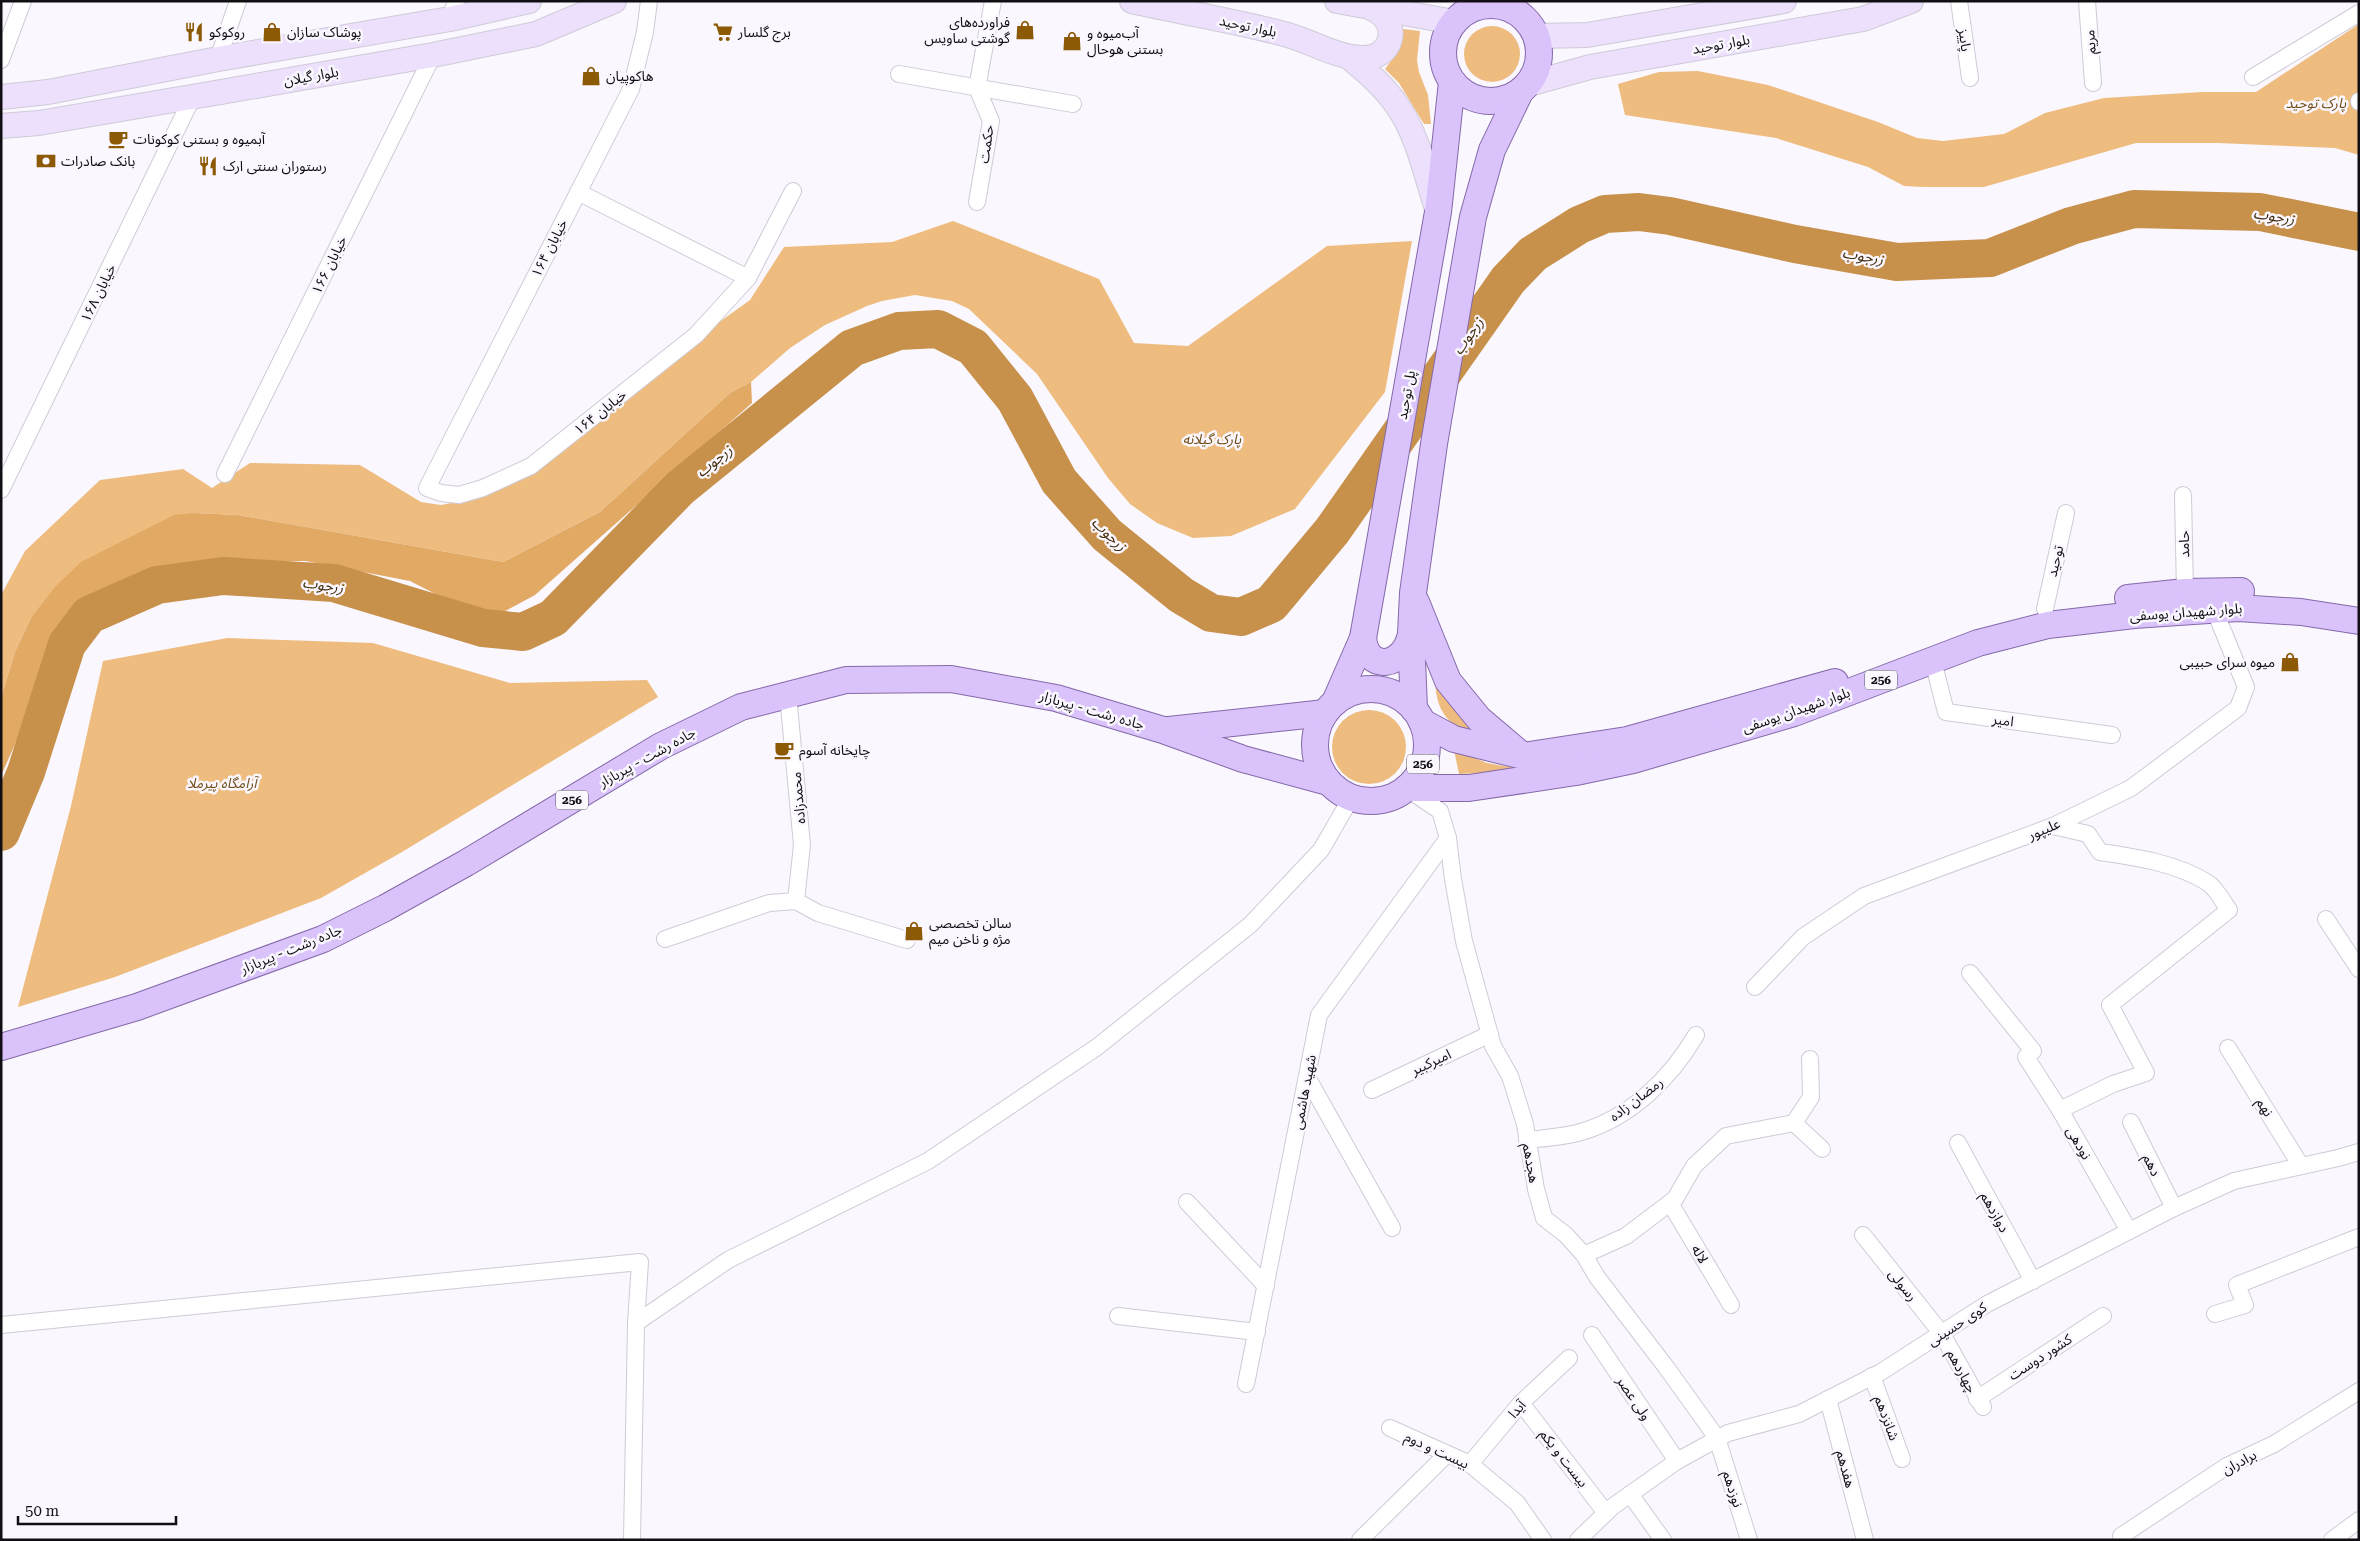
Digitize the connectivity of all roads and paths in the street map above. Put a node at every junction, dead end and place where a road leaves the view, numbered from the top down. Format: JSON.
{"nodes":[{"id":1,"x":22,"y":1,"type":"edge"},
{"id":2,"x":238,"y":1,"type":"edge"},
{"id":3,"x":530,"y":1,"type":"edge"},
{"id":4,"x":614,"y":1,"type":"edge"},
{"id":5,"x":649,"y":1,"type":"edge"},
{"id":6,"x":993,"y":1,"type":"edge"},
{"id":7,"x":1132,"y":1,"type":"edge"},
{"id":8,"x":1337,"y":1,"type":"edge"},
{"id":9,"x":1784,"y":1,"type":"edge"},
{"id":10,"x":1911,"y":1,"type":"edge"},
{"id":11,"x":1959,"y":1,"type":"edge"},
{"id":12,"x":2087,"y":1,"type":"edge"},
{"id":13,"x":1711,"y":8,"type":"edge"},
{"id":14,"x":1373,"y":9,"type":"junction"},
{"id":15,"x":453,"y":10,"type":"edge"},
{"id":16,"x":1461,"y":12,"type":"edge"},
{"id":17,"x":2359,"y":13,"type":"edge"},
{"id":18,"x":1532,"y":21,"type":"edge"},
{"id":19,"x":1587,"y":35,"type":"junction"},
{"id":20,"x":433,"y":55,"type":"junction"},
{"id":21,"x":1355,"y":58,"type":"junction"},
{"id":22,"x":1,"y":60,"type":"edge"},
{"id":23,"x":218,"y":60,"type":"junction"},
{"id":24,"x":1590,"y":67,"type":"junction"},
{"id":25,"x":898,"y":74,"type":"dead end"},
{"id":26,"x":2254,"y":77,"type":"dead end"},
{"id":27,"x":1970,"y":78,"type":"dead end"},
{"id":28,"x":1452,"y":82,"type":"junction"},
{"id":29,"x":2093,"y":83,"type":"dead end"},
{"id":30,"x":976,"y":88,"type":"junction"},
{"id":31,"x":1524,"y":88,"type":"junction"},
{"id":32,"x":192,"y":96,"type":"junction"},
{"id":33,"x":1,"y":98,"type":"edge"},
{"id":34,"x":1073,"y":104,"type":"dead end"},
{"id":35,"x":1,"y":126,"type":"edge"},
{"id":36,"x":793,"y":191,"type":"dead end"},
{"id":37,"x":578,"y":192,"type":"junction"},
{"id":38,"x":978,"y":202,"type":"dead end"},
{"id":39,"x":1438,"y":212,"type":"junction"},
{"id":40,"x":748,"y":278,"type":"junction"},
{"id":41,"x":225,"y":474,"type":"dead end"},
{"id":42,"x":427,"y":488,"type":"joint"},
{"id":43,"x":1,"y":490,"type":"edge"},
{"id":44,"x":2183,"y":495,"type":"dead end"},
{"id":45,"x":2066,"y":513,"type":"dead end"},
{"id":46,"x":2185,"y":592,"type":"junction"},
{"id":47,"x":1412,"y":593,"type":"junction"},
{"id":48,"x":2359,"y":603,"type":"edge"},
{"id":49,"x":2045,"y":609,"type":"junction"},
{"id":50,"x":2214,"y":609,"type":"junction"},
{"id":51,"x":2359,"y":621,"type":"edge"},
{"id":52,"x":1410,"y":634,"type":"junction"},
{"id":53,"x":1363,"y":638,"type":"junction"},
{"id":54,"x":1933,"y":660,"type":"junction"},
{"id":55,"x":788,"y":695,"type":"junction"},
{"id":56,"x":1330,"y":708,"type":"junction"},
{"id":57,"x":1418,"y":716,"type":"junction"},
{"id":58,"x":1162,"y":730,"type":"junction"},
{"id":59,"x":2112,"y":735,"type":"dead end"},
{"id":60,"x":1523,"y":756,"type":"junction"},
{"id":61,"x":1328,"y":782,"type":"junction"},
{"id":62,"x":1407,"y":788,"type":"junction"},
{"id":63,"x":1352,"y":798,"type":"junction"},
{"id":64,"x":2052,"y":826,"type":"junction"},
{"id":65,"x":1448,"y":838,"type":"junction"},
{"id":66,"x":796,"y":901,"type":"junction"},
{"id":67,"x":2326,"y":919,"type":"dead end"},
{"id":68,"x":665,"y":939,"type":"dead end"},
{"id":69,"x":907,"y":940,"type":"dead end"},
{"id":70,"x":2359,"y":969,"type":"edge"},
{"id":71,"x":1970,"y":973,"type":"dead end"},
{"id":72,"x":1755,"y":987,"type":"dead end"},
{"id":73,"x":1490,"y":1034,"type":"junction"},
{"id":74,"x":1696,"y":1035,"type":"dead end"},
{"id":75,"x":1,"y":1047,"type":"edge"},
{"id":76,"x":2228,"y":1048,"type":"dead end"},
{"id":77,"x":1810,"y":1059,"type":"dead end"},
{"id":78,"x":1307,"y":1077,"type":"junction"},
{"id":79,"x":1372,"y":1090,"type":"dead end"},
{"id":80,"x":2060,"y":1110,"type":"junction"},
{"id":81,"x":2131,"y":1122,"type":"dead end"},
{"id":82,"x":1794,"y":1123,"type":"junction"},
{"id":83,"x":1527,"y":1140,"type":"junction"},
{"id":84,"x":1958,"y":1143,"type":"dead end"},
{"id":85,"x":1822,"y":1149,"type":"dead end"},
{"id":86,"x":2359,"y":1152,"type":"edge"},
{"id":87,"x":2301,"y":1166,"type":"junction"},
{"id":88,"x":1187,"y":1202,"type":"dead end"},
{"id":89,"x":1670,"y":1203,"type":"junction"},
{"id":90,"x":2174,"y":1208,"type":"junction"},
{"id":91,"x":1392,"y":1228,"type":"dead end"},
{"id":92,"x":2130,"y":1231,"type":"junction"},
{"id":93,"x":1863,"y":1235,"type":"dead end"},
{"id":94,"x":2359,"y":1237,"type":"edge"},
{"id":95,"x":1584,"y":1255,"type":"junction"},
{"id":96,"x":2033,"y":1281,"type":"junction"},
{"id":97,"x":1266,"y":1286,"type":"junction"},
{"id":98,"x":1731,"y":1305,"type":"dead end"},
{"id":99,"x":2215,"y":1314,"type":"dead end"},
{"id":100,"x":1118,"y":1316,"type":"dead end"},
{"id":101,"x":2103,"y":1316,"type":"dead end"},
{"id":102,"x":636,"y":1323,"type":"junction"},
{"id":103,"x":1,"y":1325,"type":"edge"},
{"id":104,"x":1257,"y":1332,"type":"junction"},
{"id":105,"x":1592,"y":1334,"type":"dead end"},
{"id":106,"x":1942,"y":1334,"type":"junction"},
{"id":107,"x":1569,"y":1358,"type":"dead end"},
{"id":108,"x":1872,"y":1376,"type":"junction"},
{"id":109,"x":1246,"y":1384,"type":"dead end"},
{"id":110,"x":2359,"y":1390,"type":"edge"},
{"id":111,"x":1828,"y":1399,"type":"junction"},
{"id":112,"x":1521,"y":1403,"type":"junction"},
{"id":113,"x":1980,"y":1403,"type":"joint"},
{"id":114,"x":1390,"y":1428,"type":"dead end"},
{"id":115,"x":1717,"y":1438,"type":"junction"},
{"id":116,"x":1447,"y":1454,"type":"junction"},
{"id":117,"x":1902,"y":1459,"type":"dead end"},
{"id":118,"x":1677,"y":1461,"type":"junction"},
{"id":119,"x":1470,"y":1464,"type":"junction"},
{"id":120,"x":1630,"y":1494,"type":"junction"},
{"id":121,"x":1606,"y":1513,"type":"junction"},
{"id":122,"x":2359,"y":1520,"type":"edge"},
{"id":123,"x":2121,"y":1536,"type":"dead end"},
{"id":124,"x":632,"y":1540,"type":"edge"},
{"id":125,"x":1360,"y":1540,"type":"edge"},
{"id":126,"x":1544,"y":1540,"type":"edge"},
{"id":127,"x":1578,"y":1540,"type":"edge"},
{"id":128,"x":1663,"y":1540,"type":"edge"},
{"id":129,"x":1749,"y":1540,"type":"edge"},
{"id":130,"x":1865,"y":1540,"type":"edge"},
{"id":131,"x":2332,"y":1540,"type":"edge"}],
"edges":[{"from":1,"to":22,"type":"street"},
{"from":2,"to":23,"type":"street"},
{"from":3,"to":15,"type":"main road"},
{"from":4,"to":20,"type":"main road","name":"بلوار گیلان"},
{"from":5,"to":37,"type":"street","name":"۱۶۴ خیابان"},
{"from":6,"to":30,"type":"street"},
{"from":7,"to":21,"type":"main road","name":"بلوار توحید"},
{"from":8,"to":14,"type":"main road"},
{"from":9,"to":13,"type":"main road"},
{"from":10,"to":24,"type":"main road","name":"بلوار توحید"},
{"from":11,"to":27,"type":"street","name":"پاییز"},
{"from":12,"to":29,"type":"street","name":"مریم"},
{"from":13,"to":19,"type":"main road"},
{"from":14,"to":16,"type":"main road"},
{"from":14,"to":21,"type":"main road"},
{"from":15,"to":23,"type":"main road"},
{"from":16,"to":18,"type":"main road"},
{"from":16,"to":28,"type":"main road"},
{"from":17,"to":26,"type":"street"},
{"from":18,"to":19,"type":"main road"},
{"from":18,"to":31,"type":"main road"},
{"from":19,"to":24,"type":"main road"},
{"from":20,"to":32,"type":"main road","name":"بلوار گیلان"},
{"from":20,"to":41,"type":"street","name":"خیابان ۱۶۶"},
{"from":21,"to":39,"type":"main road"},
{"from":23,"to":33,"type":"main road"},
{"from":24,"to":31,"type":"main road","name":"بلوار توحید"},
{"from":25,"to":30,"type":"street"},
{"from":28,"to":31,"type":"main road"},
{"from":28,"to":39,"type":"main road","name":"پل توحید"},
{"from":30,"to":34,"type":"street"},
{"from":30,"to":38,"type":"street","name":"حکمت"},
{"from":31,"to":47,"type":"main road"},
{"from":32,"to":35,"type":"main road","name":"بلوار گیلان"},
{"from":32,"to":43,"type":"street","name":"خیابان ۱۶۸"},
{"from":36,"to":40,"type":"street","name":"خیابان ۱۶۴"},
{"from":37,"to":40,"type":"street"},
{"from":37,"to":42,"type":"street","name":"۱۶۴ خیابان"},
{"from":39,"to":53,"type":"main road","name":"پل توحید"},
{"from":40,"to":42,"type":"street","name":"خیابان ۱۶۴"},
{"from":44,"to":46,"type":"street","name":"حامد"},
{"from":45,"to":49,"type":"street","name":"توحید"},
{"from":46,"to":48,"type":"main road","name":"بلوار شهیدان یوسفی","number":"256"},
{"from":46,"to":49,"type":"main road","name":"بلوار شهیدان یوسفی","number":"256"},
{"from":47,"to":52,"type":"main road"},
{"from":47,"to":60,"type":"main road"},
{"from":49,"to":60,"type":"main road","name":"بلوار شهیدان یوسفی","number":"256"},
{"from":50,"to":51,"type":"main road","name":"بلوار شهیدان یوسفی","number":"256"},
{"from":50,"to":54,"type":"main road","name":"بلوار شهیدان یوسفی","number":"256"},
{"from":50,"to":64,"type":"street","name":"علیپور"},
{"from":52,"to":53,"type":"main road"},
{"from":52,"to":57,"type":"main road"},
{"from":53,"to":56,"type":"main road","name":"پل توحید"},
{"from":54,"to":59,"type":"street","name":"امیر"},
{"from":54,"to":62,"type":"main road","name":"بلوار شهیدان یوسفی","number":"256"},
{"from":55,"to":58,"type":"main road","name":"جاده رشت - پیربازار","number":"256"},
{"from":55,"to":66,"type":"street","name":"محمدزاده"},
{"from":55,"to":75,"type":"main road","name":"جاده رشت - پیربازار","number":"256"},
{"from":56,"to":57,"type":"main road","number":"256"},
{"from":56,"to":58,"type":"main road"},
{"from":56,"to":61,"type":"main road","number":"256"},
{"from":57,"to":60,"type":"main road","name":"بلوار شهیدان یوسفی","number":"256"},
{"from":57,"to":62,"type":"main road","number":"256"},
{"from":58,"to":61,"type":"main road","name":"جاده رشت - پیربازار","number":"256"},
{"from":61,"to":63,"type":"main road","number":"256"},
{"from":62,"to":63,"type":"main road","number":"256"},
{"from":62,"to":65,"type":"street","name":"هجدهم"},
{"from":63,"to":102,"type":"street"},
{"from":64,"to":72,"type":"street","name":"علیپور"},
{"from":64,"to":80,"type":"street"},
{"from":65,"to":73,"type":"street","name":"هجدهم"},
{"from":65,"to":78,"type":"street","name":"شهید هاشمی"},
{"from":66,"to":68,"type":"street"},
{"from":66,"to":69,"type":"street"},
{"from":67,"to":70,"type":"street"},
{"from":71,"to":80,"type":"street","name":"نودهی"},
{"from":73,"to":79,"type":"street","name":"امیرکبیر"},
{"from":73,"to":83,"type":"street","name":"هجدهم"},
{"from":74,"to":83,"type":"street","name":"رمضان زاده"},
{"from":76,"to":87,"type":"street","name":"نهم"},
{"from":77,"to":82,"type":"street"},
{"from":78,"to":91,"type":"street"},
{"from":78,"to":97,"type":"street","name":"شهید هاشمی"},
{"from":80,"to":92,"type":"street","name":"نودهی"},
{"from":81,"to":90,"type":"street","name":"دهم"},
{"from":82,"to":85,"type":"street"},
{"from":82,"to":89,"type":"street"},
{"from":83,"to":95,"type":"street","name":"هجدهم"},
{"from":84,"to":96,"type":"street","name":"دوازدهم"},
{"from":86,"to":87,"type":"street","name":"کوی حسینی"},
{"from":87,"to":90,"type":"street","name":"کوی حسینی"},
{"from":88,"to":97,"type":"street"},
{"from":89,"to":95,"type":"street"},
{"from":89,"to":98,"type":"street","name":"لاله"},
{"from":90,"to":92,"type":"street","name":"کوی حسینی"},
{"from":92,"to":96,"type":"street","name":"کوی حسینی"},
{"from":93,"to":106,"type":"street","name":"رسولی"},
{"from":94,"to":99,"type":"street"},
{"from":95,"to":115,"type":"street","name":"هجدهم"},
{"from":96,"to":106,"type":"street","name":"کوی حسینی"},
{"from":97,"to":104,"type":"street","name":"شهید هاشمی"},
{"from":100,"to":104,"type":"street"},
{"from":101,"to":113,"type":"street","name":"کشور دوست"},
{"from":102,"to":103,"type":"street"},
{"from":102,"to":124,"type":"street"},
{"from":104,"to":109,"type":"street","name":"شهید هاشمی"},
{"from":105,"to":118,"type":"street","name":"ولی عصر"},
{"from":106,"to":108,"type":"street","name":"کوی حسینی"},
{"from":106,"to":113,"type":"street","name":"چهاردهم"},
{"from":107,"to":112,"type":"street","name":"آیدا"},
{"from":108,"to":111,"type":"street","name":"کوی حسینی"},
{"from":108,"to":117,"type":"street","name":"شانزدهم"},
{"from":110,"to":123,"type":"street","name":"برادران"},
{"from":111,"to":115,"type":"street","name":"کوی حسینی"},
{"from":111,"to":130,"type":"street","name":"هفدهم"},
{"from":112,"to":119,"type":"street","name":"آیدا"},
{"from":112,"to":121,"type":"street","name":"بیست و یکم"},
{"from":114,"to":116,"type":"street","name":"بیست و دوم"},
{"from":115,"to":118,"type":"street","name":"کوی حسینی"},
{"from":115,"to":129,"type":"street","name":"نوزدهم"},
{"from":116,"to":119,"type":"street","name":"بیست و دوم"},
{"from":116,"to":125,"type":"street"},
{"from":118,"to":120,"type":"street","name":"کوی حسینی"},
{"from":119,"to":126,"type":"street","name":"بیست و دوم"},
{"from":120,"to":121,"type":"street","name":"کوی حسینی"},
{"from":120,"to":128,"type":"street"},
{"from":121,"to":127,"type":"street","name":"کوی حسینی"},
{"from":122,"to":131,"type":"street"}]}
